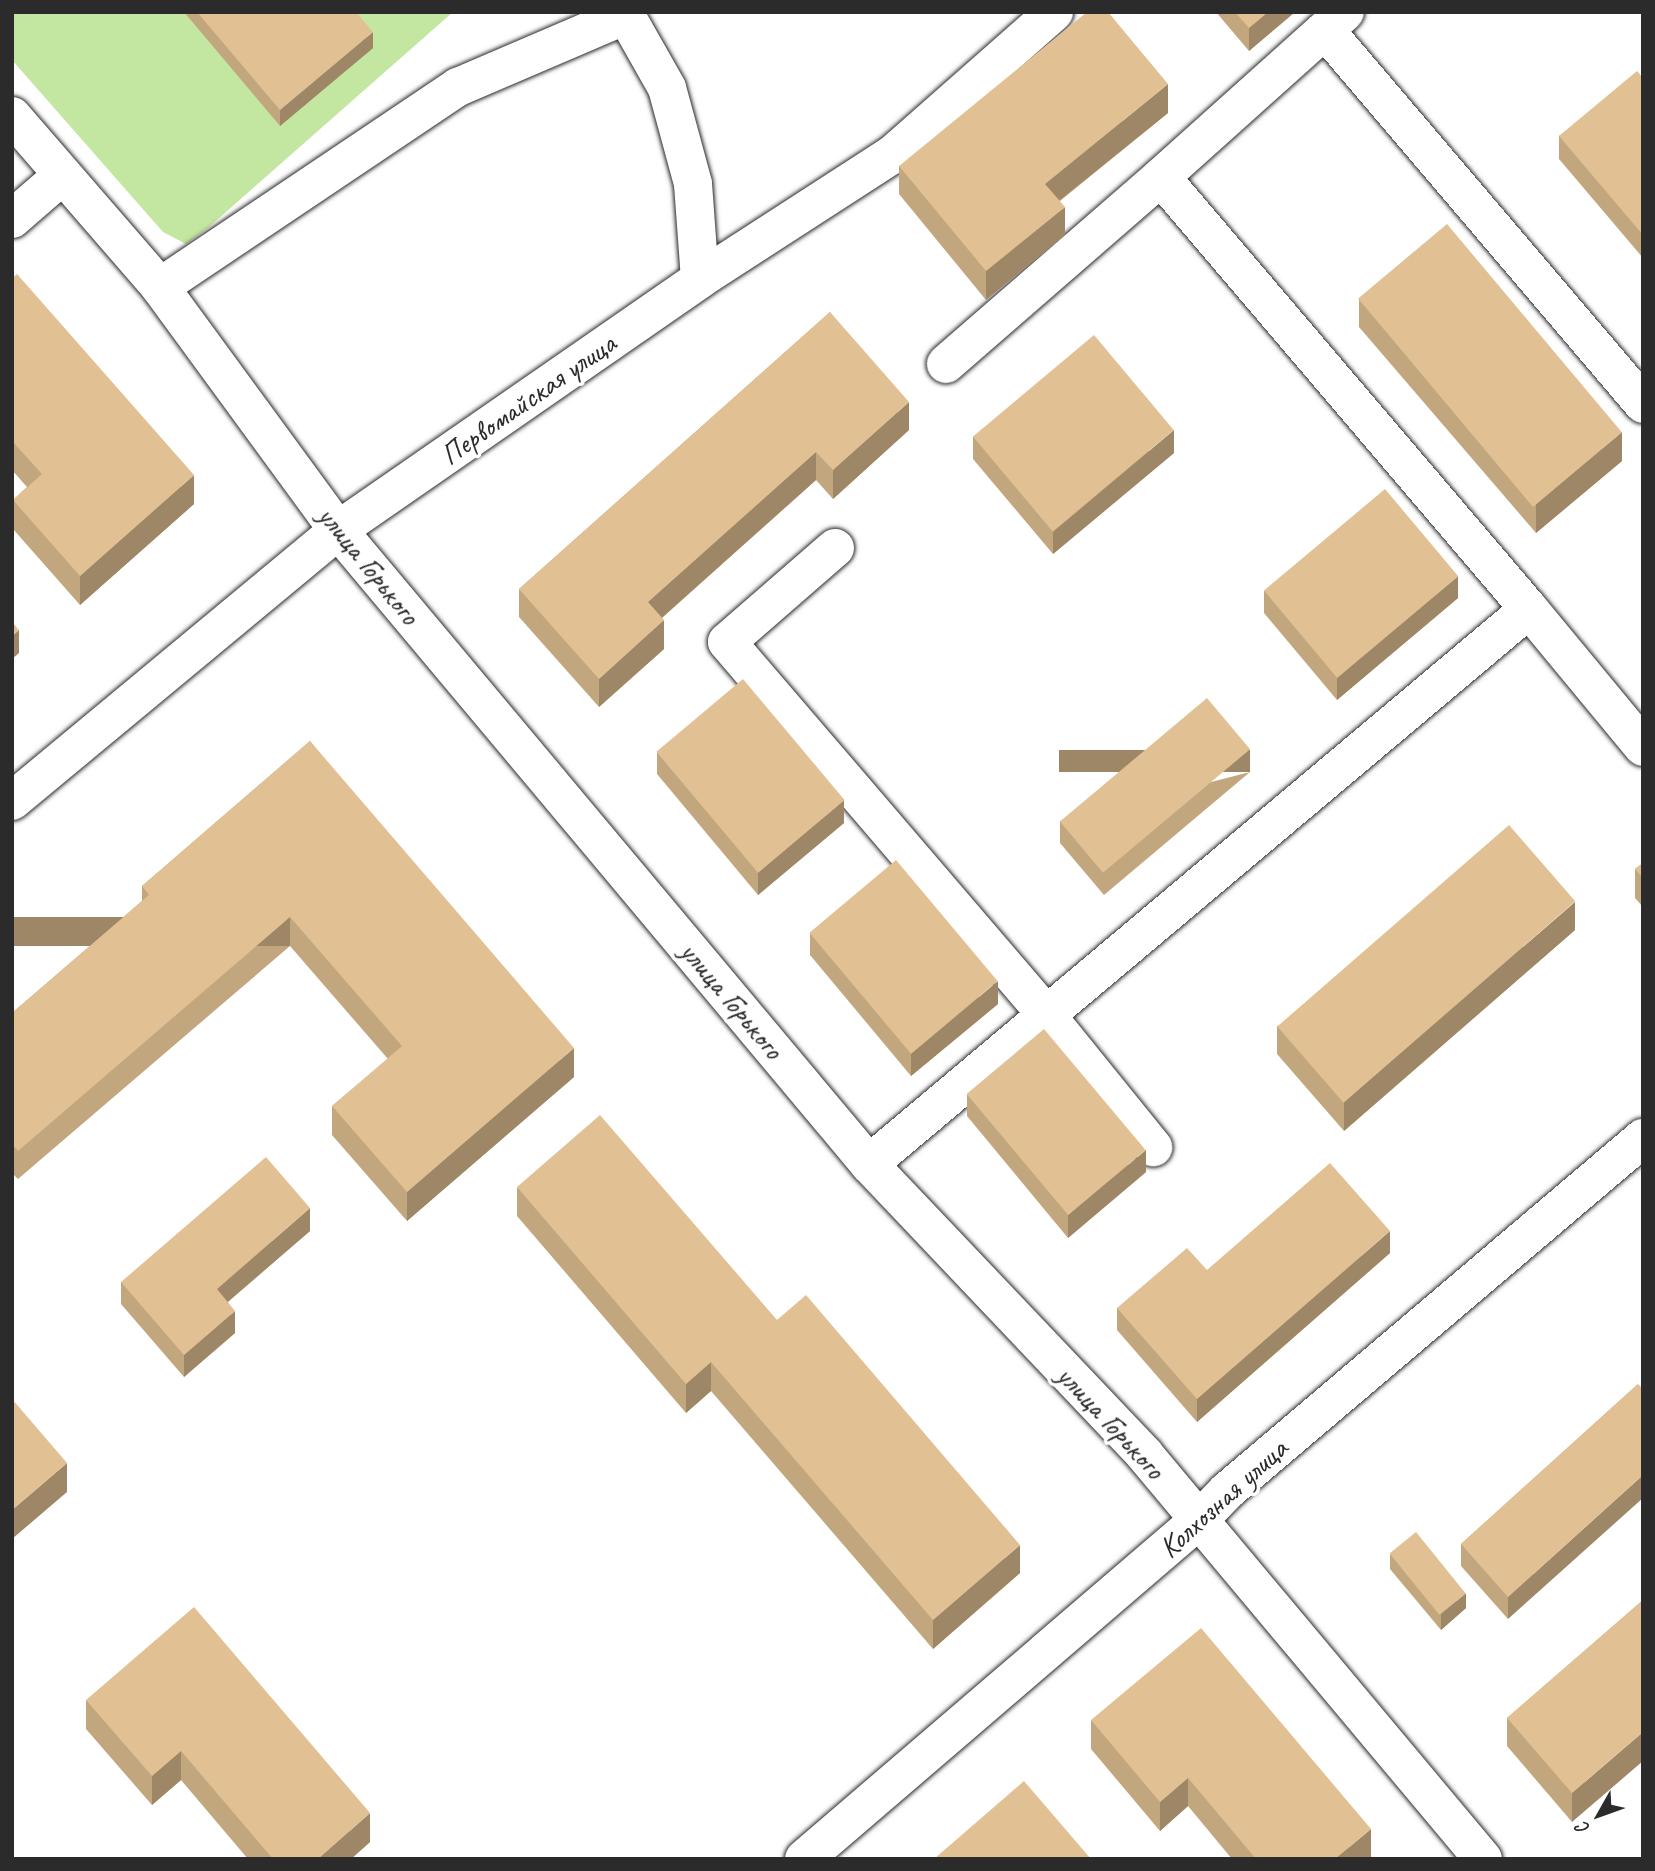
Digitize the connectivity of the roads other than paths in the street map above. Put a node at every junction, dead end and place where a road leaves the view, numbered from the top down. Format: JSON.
{"nodes":[{"id":1,"x":1054,"y":12,"type":"edge"},
{"id":2,"x":625,"y":14,"type":"edge"},
{"id":3,"x":1335,"y":21,"type":"edge"},
{"id":4,"x":12,"y":116,"type":"edge"},
{"id":5,"x":63,"y":175,"type":"junction"},
{"id":6,"x":1161,"y":177,"type":"junction"},
{"id":7,"x":12,"y":219,"type":"edge"},
{"id":8,"x":700,"y":279,"type":"junction"},
{"id":9,"x":160,"y":287,"type":"junction"},
{"id":10,"x":946,"y":364,"type":"dead end"},
{"id":11,"x":1643,"y":404,"type":"edge"},
{"id":12,"x":338,"y":530,"type":"junction"},
{"id":13,"x":835,"y":548,"type":"dead end"},
{"id":14,"x":1529,"y":609,"type":"junction"},
{"id":15,"x":1643,"y":747,"type":"edge"},
{"id":16,"x":12,"y":801,"type":"edge"},
{"id":17,"x":1047,"y":1016,"type":"junction"},
{"id":18,"x":1643,"y":1138,"type":"edge"},
{"id":19,"x":1153,"y":1147,"type":"dead end"},
{"id":20,"x":869,"y":1164,"type":"junction"},
{"id":21,"x":1199,"y":1520,"type":"junction"},
{"id":22,"x":804,"y":1859,"type":"edge"},
{"id":23,"x":1483,"y":1859,"type":"edge"}],
"edges":[{"from":1,"to":8,"type":"street","name":"Первомайская улица"},
{"from":2,"to":8,"type":"street"},
{"from":2,"to":9,"type":"street"},
{"from":3,"to":6,"type":"street"},
{"from":3,"to":11,"type":"street"},
{"from":4,"to":5,"type":"street","name":"улица Горького"},
{"from":5,"to":7,"type":"street"},
{"from":5,"to":9,"type":"street","name":"улица Горького"},
{"from":6,"to":10,"type":"street"},
{"from":6,"to":14,"type":"street"},
{"from":8,"to":12,"type":"street","name":"Первомайская улица"},
{"from":9,"to":12,"type":"street","name":"улица Горького"},
{"from":12,"to":16,"type":"street","name":"Первомайская улица"},
{"from":12,"to":20,"type":"street","name":"улица Горького"},
{"from":13,"to":17,"type":"street"},
{"from":14,"to":15,"type":"street"},
{"from":14,"to":17,"type":"street"},
{"from":17,"to":19,"type":"street"},
{"from":17,"to":20,"type":"street"},
{"from":18,"to":21,"type":"street","name":"Колхозная улица"},
{"from":20,"to":21,"type":"street","name":"улица Горького"},
{"from":21,"to":22,"type":"street","name":"Колхозная улица"},
{"from":21,"to":23,"type":"street","name":"улица Горького"}]}
